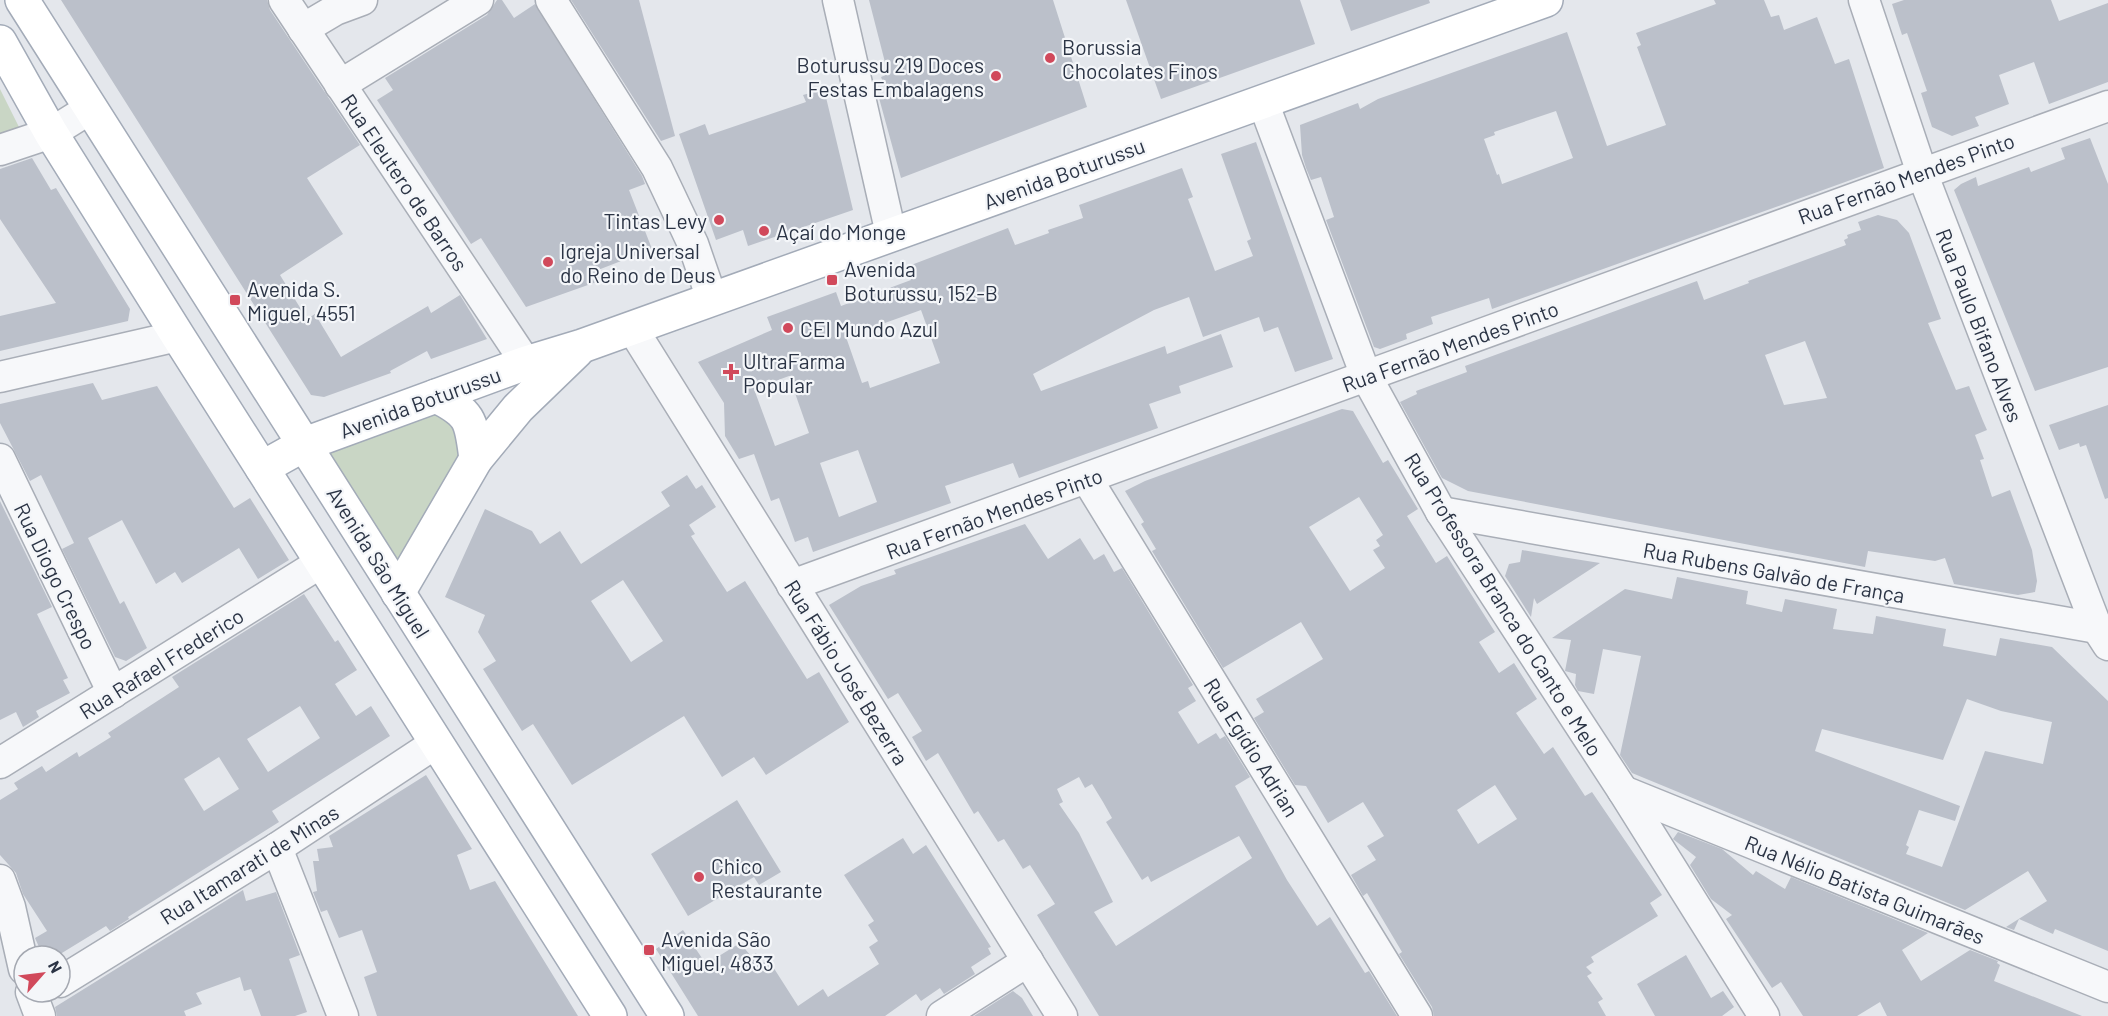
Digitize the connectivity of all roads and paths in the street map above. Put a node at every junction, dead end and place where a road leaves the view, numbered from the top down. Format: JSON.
{"nodes":[{"id":1,"x":22,"y":0,"type":"edge"},
{"id":2,"x":284,"y":0,"type":"edge"},
{"id":3,"x":362,"y":0,"type":"edge"},
{"id":4,"x":478,"y":0,"type":"edge"},
{"id":5,"x":550,"y":0,"type":"edge"},
{"id":6,"x":838,"y":0,"type":"edge"},
{"id":7,"x":1546,"y":0,"type":"edge"},
{"id":8,"x":1864,"y":0,"type":"edge"},
{"id":9,"x":303,"y":29,"type":"junction"},
{"id":10,"x":0,"y":42,"type":"edge"},
{"id":11,"x":340,"y":86,"type":"junction"},
{"id":12,"x":1263,"y":102,"type":"junction"},
{"id":13,"x":2108,"y":105,"type":"edge"},
{"id":14,"x":91,"y":108,"type":"junction"},
{"id":15,"x":51,"y":133,"type":"junction"},
{"id":16,"x":0,"y":150,"type":"edge"},
{"id":17,"x":1922,"y":172,"type":"junction"},
{"id":18,"x":891,"y":234,"type":"junction"},
{"id":19,"x":712,"y":299,"type":"junction"},
{"id":20,"x":632,"y":328,"type":"junction"},
{"id":21,"x":178,"y":336,"type":"junction"},
{"id":22,"x":582,"y":346,"type":"junction"},
{"id":23,"x":526,"y":363,"type":"junction"},
{"id":24,"x":1366,"y":376,"type":"junction"},
{"id":25,"x":0,"y":377,"type":"edge"},
{"id":26,"x":436,"y":396,"type":"junction"},
{"id":27,"x":305,"y":444,"type":"junction"},
{"id":28,"x":0,"y":459,"type":"edge"},
{"id":29,"x":476,"y":459,"type":"junction"},
{"id":30,"x":262,"y":468,"type":"junction"},
{"id":31,"x":1087,"y":479,"type":"junction"},
{"id":32,"x":1441,"y":512,"type":"junction"},
{"id":33,"x":322,"y":562,"type":"junction"},
{"id":34,"x":792,"y":585,"type":"junction"},
{"id":35,"x":398,"y":593,"type":"junction"},
{"id":36,"x":346,"y":601,"type":"junction"},
{"id":37,"x":2105,"y":630,"type":"edge"},
{"id":38,"x":113,"y":693,"type":"junction"},
{"id":39,"x":436,"y":743,"type":"junction"},
{"id":40,"x":0,"y":763,"type":"edge"},
{"id":41,"x":1623,"y":791,"type":"junction"},
{"id":42,"x":277,"y":848,"type":"junction"},
{"id":43,"x":0,"y":880,"type":"edge"},
{"id":44,"x":18,"y":944,"type":"edge"},
{"id":45,"x":1028,"y":961,"type":"junction"},
{"id":46,"x":72,"y":975,"type":"edge"},
{"id":47,"x":2108,"y":987,"type":"edge"},
{"id":48,"x":343,"y":1016,"type":"edge"},
{"id":49,"x":610,"y":1016,"type":"edge"},
{"id":50,"x":666,"y":1016,"type":"edge"},
{"id":51,"x":942,"y":1016,"type":"edge"},
{"id":52,"x":1062,"y":1016,"type":"edge"},
{"id":53,"x":1417,"y":1016,"type":"edge"},
{"id":54,"x":1764,"y":1016,"type":"edge"}],
"edges":[{"from":1,"to":14,"type":"main road","name":"Avenida São Miguel"},
{"from":2,"to":9,"type":"street","name":"Rua Eleutero de Barros"},
{"from":3,"to":9,"type":"street"},
{"from":4,"to":11,"type":"street"},
{"from":5,"to":19,"type":"street"},
{"from":6,"to":18,"type":"street"},
{"from":7,"to":12,"type":"main road","name":"Avenida Boturussu"},
{"from":8,"to":17,"type":"street","name":"Rua Paulo Bifano Alves"},
{"from":9,"to":11,"type":"street","name":"Rua Eleutero de Barros"},
{"from":10,"to":15,"type":"main road"},
{"from":11,"to":23,"type":"street","name":"Rua Eleutero de Barros"},
{"from":12,"to":18,"type":"main road","name":"Avenida Boturussu"},
{"from":12,"to":24,"type":"street","name":"Rua Professora Branca do Canto e Melo"},
{"from":13,"to":17,"type":"street","name":"Rua Fernão Mendes Pinto"},
{"from":14,"to":15,"type":"street"},
{"from":14,"to":27,"type":"main road","name":"Avenida São Miguel"},
{"from":15,"to":16,"type":"street"},
{"from":15,"to":21,"type":"main road"},
{"from":17,"to":24,"type":"street","name":"Rua Fernão Mendes Pinto"},
{"from":17,"to":37,"type":"street","name":"Rua Paulo Bifano Alves"},
{"from":18,"to":19,"type":"main road","name":"Avenida Boturussu"},
{"from":19,"to":20,"type":"main road","name":"Avenida Boturussu"},
{"from":20,"to":22,"type":"main road","name":"Avenida Boturussu"},
{"from":20,"to":34,"type":"street","name":"Rua Fábio José Bezerra"},
{"from":21,"to":25,"type":"street"},
{"from":21,"to":30,"type":"main road"},
{"from":22,"to":23,"type":"main road","name":"Avenida Boturussu"},
{"from":22,"to":29,"type":"main road","name":"Avenida Boturussu"},
{"from":23,"to":26,"type":"main road","name":"Avenida Boturussu"},
{"from":24,"to":31,"type":"street","name":"Rua Fernão Mendes Pinto"},
{"from":24,"to":32,"type":"street","name":"Rua Professora Branca do Canto e Melo"},
{"from":26,"to":27,"type":"main road","name":"Avenida Boturussu"},
{"from":26,"to":29,"type":"main road"},
{"from":27,"to":30,"type":"main road","name":"Avenida Boturussu"},
{"from":27,"to":35,"type":"main road","name":"Avenida São Miguel"},
{"from":28,"to":38,"type":"street","name":"Rua Diogo Crespo"},
{"from":29,"to":35,"type":"main road","name":"Avenida Boturussu"},
{"from":30,"to":33,"type":"main road"},
{"from":31,"to":34,"type":"street","name":"Rua Fernão Mendes Pinto"},
{"from":31,"to":53,"type":"street","name":"Rua Egídio Adrian"},
{"from":32,"to":37,"type":"street","name":"Rua Rubens Galvão de França"},
{"from":32,"to":41,"type":"street","name":"Rua Professora Branca do Canto e Melo"},
{"from":33,"to":36,"type":"main road"},
{"from":33,"to":38,"type":"street","name":"Rua Rafael Frederico"},
{"from":34,"to":45,"type":"street","name":"Rua Fábio José Bezerra"},
{"from":35,"to":36,"type":"main road"},
{"from":35,"to":50,"type":"main road","name":"Avenida São Miguel"},
{"from":36,"to":39,"type":"main road"},
{"from":38,"to":40,"type":"street","name":"Rua Rafael Frederico"},
{"from":39,"to":42,"type":"street","name":"Rua Itamarati de Minas"},
{"from":39,"to":49,"type":"main road"},
{"from":41,"to":47,"type":"street","name":"Rua Nélio Batista Guimarães"},
{"from":41,"to":54,"type":"street","name":"Rua Professora Branca do Canto e Melo"},
{"from":42,"to":46,"type":"street","name":"Rua Itamarati de Minas"},
{"from":42,"to":48,"type":"street"},
{"from":43,"to":44,"type":"street"},
{"from":45,"to":51,"type":"street"},
{"from":45,"to":52,"type":"street","name":"Rua Fábio José Bezerra"}]}
